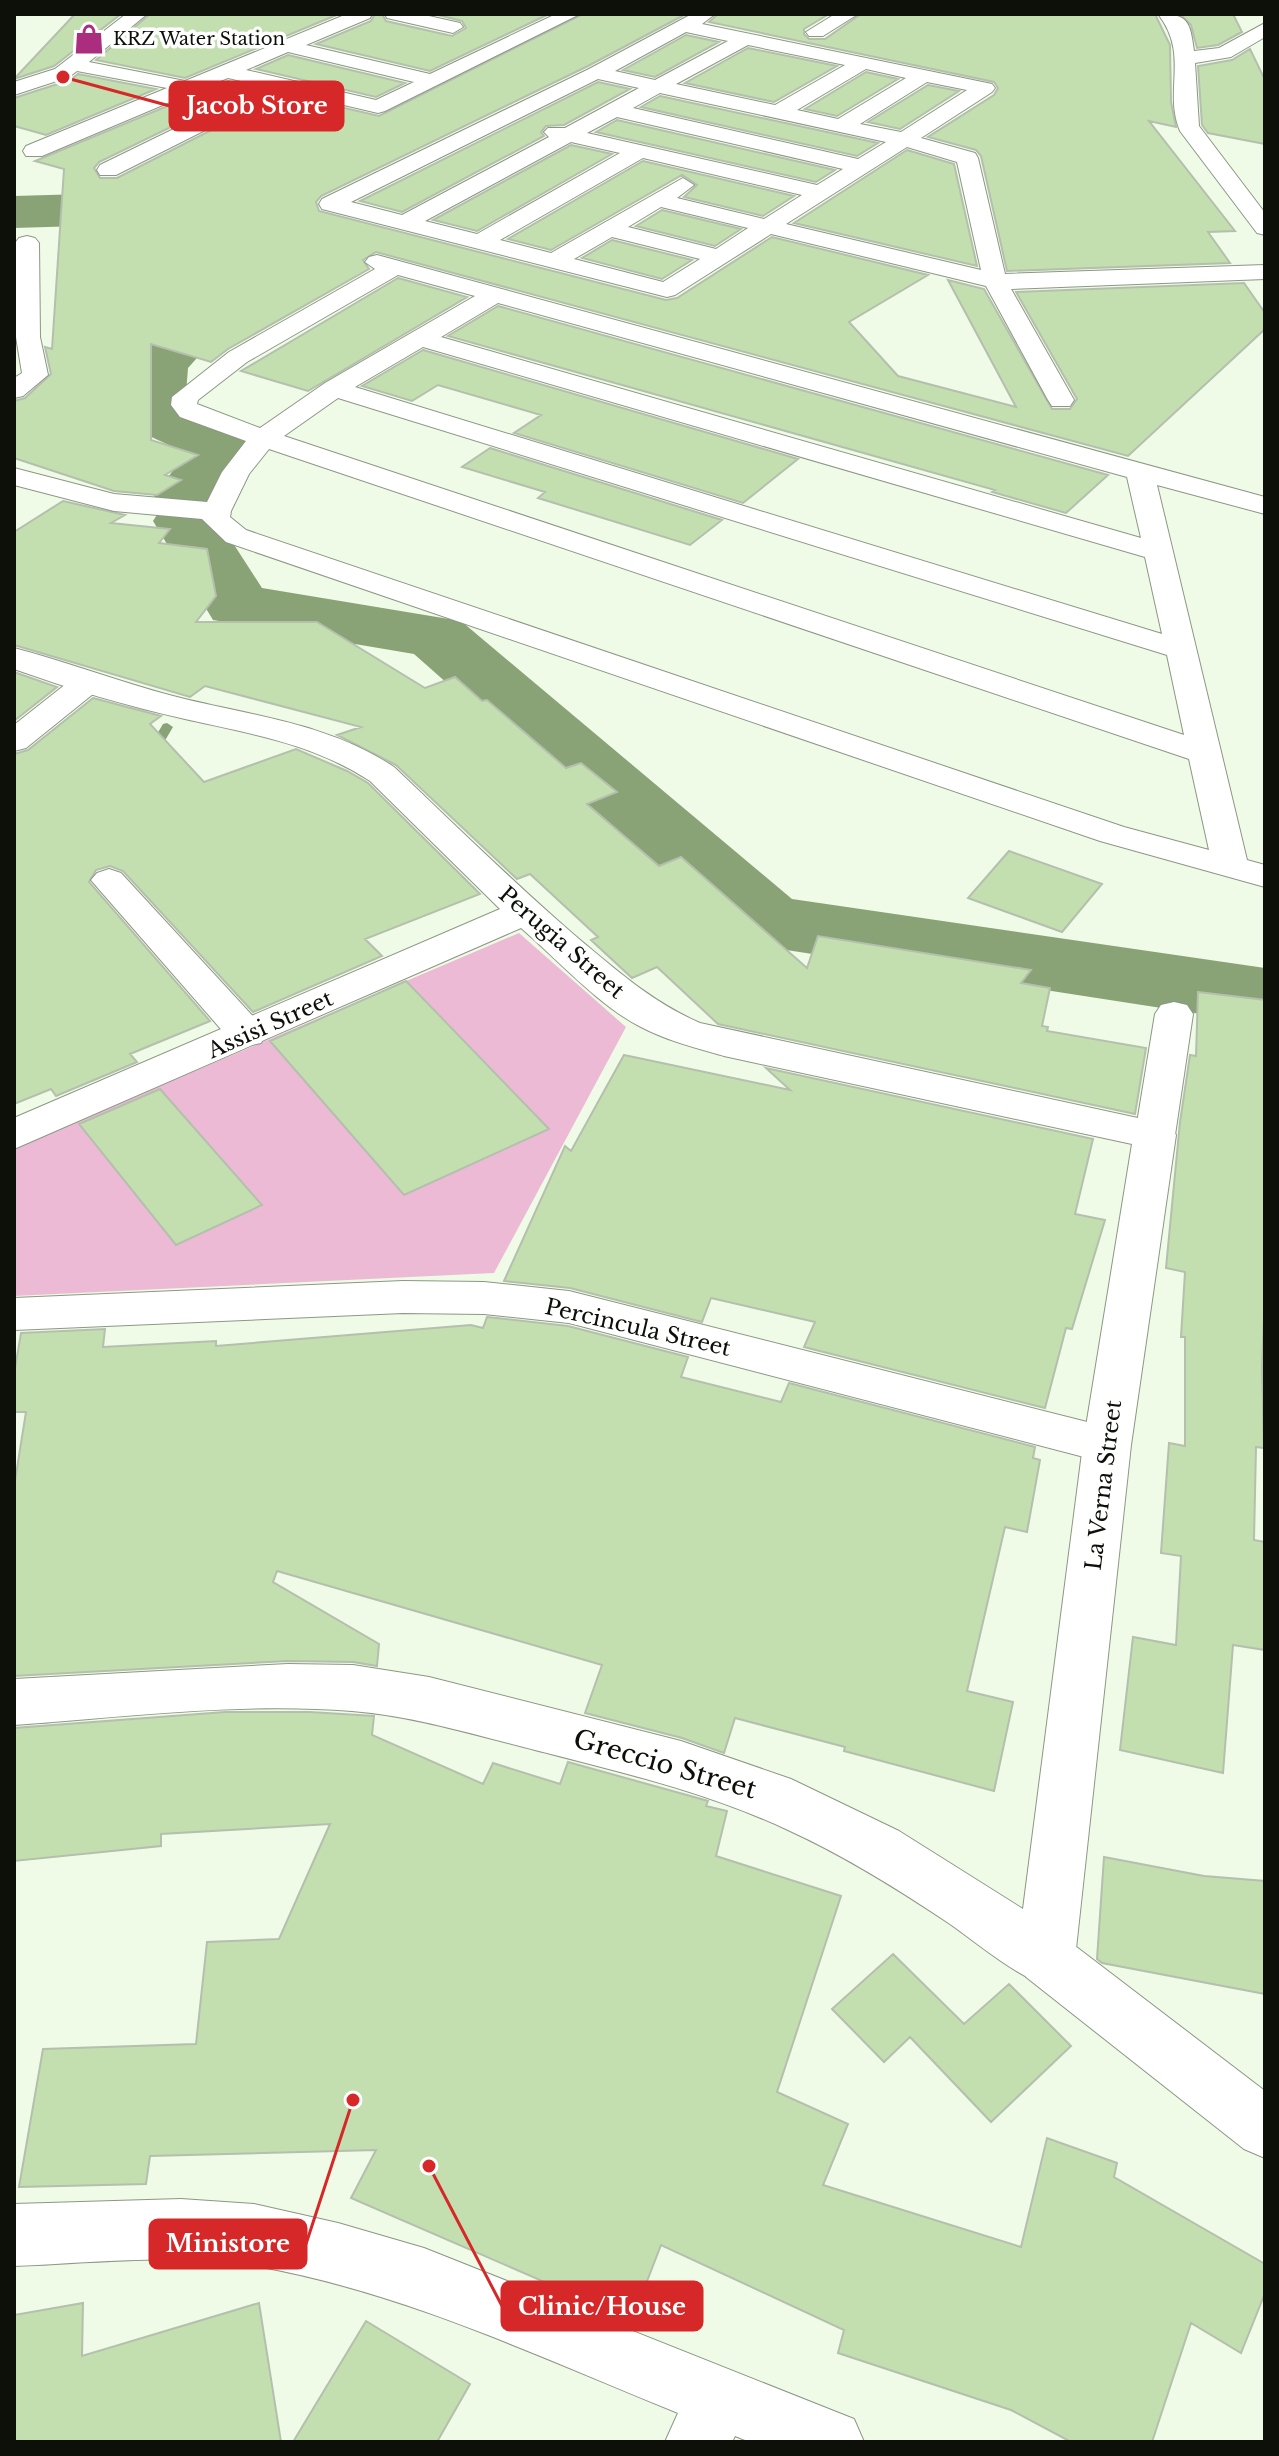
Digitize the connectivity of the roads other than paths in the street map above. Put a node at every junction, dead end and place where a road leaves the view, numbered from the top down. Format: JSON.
{"nodes":[{"id":1,"x":138,"y":14,"type":"edge"},
{"id":2,"x":363,"y":14,"type":"edge"},
{"id":3,"x":394,"y":14,"type":"edge"},
{"id":4,"x":571,"y":14,"type":"edge"},
{"id":5,"x":705,"y":14,"type":"edge"},
{"id":6,"x":849,"y":14,"type":"edge"},
{"id":7,"x":1171,"y":15,"type":"edge"},
{"id":8,"x":684,"y":26,"type":"junction"},
{"id":9,"x":453,"y":27,"type":"dead end"},
{"id":10,"x":1265,"y":29,"type":"edge"},
{"id":11,"x":816,"y":32,"type":"dead end"},
{"id":12,"x":747,"y":38,"type":"junction"},
{"id":13,"x":287,"y":46,"type":"junction"},
{"id":14,"x":806,"y":50,"type":"junction"},
{"id":15,"x":1184,"y":58,"type":"junction"},
{"id":16,"x":865,"y":62,"type":"junction"},
{"id":17,"x":780,"y":64,"type":"dead end"},
{"id":18,"x":74,"y":65,"type":"junction"},
{"id":19,"x":225,"y":71,"type":"junction"},
{"id":20,"x":596,"y":73,"type":"junction"},
{"id":21,"x":926,"y":74,"type":"junction"},
{"id":22,"x":434,"y":81,"type":"junction"},
{"id":23,"x":742,"y":85,"type":"dead end"},
{"id":24,"x":658,"y":86,"type":"junction"},
{"id":25,"x":187,"y":87,"type":"junction"},
{"id":26,"x":14,"y":89,"type":"edge"},
{"id":27,"x":717,"y":99,"type":"junction"},
{"id":28,"x":615,"y":110,"type":"junction"},
{"id":29,"x":779,"y":112,"type":"junction"},
{"id":30,"x":500,"y":119,"type":"junction"},
{"id":31,"x":841,"y":126,"type":"junction"},
{"id":32,"x":568,"y":135,"type":"junction"},
{"id":33,"x":907,"y":140,"type":"junction"},
{"id":34,"x":34,"y":151,"type":"dead end"},
{"id":35,"x":640,"y":151,"type":"junction"},
{"id":36,"x":865,"y":167,"type":"junction"},
{"id":37,"x":712,"y":168,"type":"junction"},
{"id":38,"x":108,"y":170,"type":"dead end"},
{"id":39,"x":823,"y":193,"type":"junction"},
{"id":40,"x":658,"y":200,"type":"junction"},
{"id":41,"x":405,"y":223,"type":"junction"},
{"id":42,"x":770,"y":226,"type":"junction"},
{"id":43,"x":1265,"y":228,"type":"edge"},
{"id":44,"x":609,"y":229,"type":"junction"},
{"id":45,"x":480,"y":242,"type":"junction"},
{"id":46,"x":27,"y":243,"type":"dead end"},
{"id":47,"x":720,"y":257,"type":"junction"},
{"id":48,"x":554,"y":261,"type":"junction"},
{"id":49,"x":1265,"y":272,"type":"edge"},
{"id":50,"x":995,"y":281,"type":"junction"},
{"id":51,"x":498,"y":293,"type":"junction"},
{"id":52,"x":21,"y":336,"type":"edge"},
{"id":53,"x":421,"y":339,"type":"junction"},
{"id":54,"x":334,"y":389,"type":"junction"},
{"id":55,"x":14,"y":390,"type":"edge"},
{"id":56,"x":1061,"y":400,"type":"dead end"},
{"id":57,"x":263,"y":438,"type":"junction"},
{"id":58,"x":1140,"y":472,"type":"junction"},
{"id":59,"x":14,"y":476,"type":"edge"},
{"id":60,"x":52,"y":489,"type":"junction"},
{"id":61,"x":27,"y":503,"type":"dead end"},
{"id":62,"x":1265,"y":506,"type":"edge"},
{"id":63,"x":217,"y":511,"type":"junction"},
{"id":64,"x":1158,"y":552,"type":"junction"},
{"id":65,"x":1182,"y":650,"type":"junction"},
{"id":66,"x":14,"y":658,"type":"edge"},
{"id":67,"x":87,"y":683,"type":"junction"},
{"id":68,"x":14,"y":741,"type":"edge"},
{"id":69,"x":1205,"y":753,"type":"junction"},
{"id":70,"x":1231,"y":868,"type":"junction"},
{"id":71,"x":1265,"y":876,"type":"edge"},
{"id":72,"x":109,"y":880,"type":"dead end"},
{"id":73,"x":525,"y":912,"type":"junction"},
{"id":74,"x":1174,"y":1014,"type":"dead end"},
{"id":75,"x":247,"y":1034,"type":"junction"},
{"id":76,"x":14,"y":1135,"type":"edge"},
{"id":77,"x":1155,"y":1135,"type":"junction"},
{"id":78,"x":14,"y":1314,"type":"edge"},
{"id":79,"x":1107,"y":1445,"type":"junction"},
{"id":80,"x":14,"y":1702,"type":"edge"},
{"id":81,"x":1046,"y":1958,"type":"junction"},
{"id":82,"x":1265,"y":2128,"type":"edge"},
{"id":83,"x":14,"y":2235,"type":"edge"},
{"id":84,"x":709,"y":2420,"type":"edge"},
{"id":85,"x":831,"y":2442,"type":"edge"}],
"edges":[{"from":1,"to":18,"type":"street"},
{"from":2,"to":13,"type":"street"},
{"from":3,"to":9,"type":"street"},
{"from":4,"to":22,"type":"street"},
{"from":5,"to":8,"type":"street"},
{"from":6,"to":11,"type":"street"},
{"from":7,"to":15,"type":"street"},
{"from":8,"to":12,"type":"street"},
{"from":8,"to":20,"type":"street"},
{"from":10,"to":15,"type":"street"},
{"from":12,"to":14,"type":"street"},
{"from":12,"to":24,"type":"street"},
{"from":13,"to":19,"type":"street"},
{"from":13,"to":22,"type":"street"},
{"from":14,"to":16,"type":"street"},
{"from":14,"to":17,"type":"street"},
{"from":15,"to":43,"type":"street"},
{"from":16,"to":21,"type":"street"},
{"from":16,"to":29,"type":"street"},
{"from":18,"to":25,"type":"street"},
{"from":18,"to":26,"type":"street"},
{"from":19,"to":22,"type":"street"},
{"from":19,"to":25,"type":"street"},
{"from":20,"to":24,"type":"street"},
{"from":20,"to":30,"type":"street"},
{"from":21,"to":31,"type":"street"},
{"from":21,"to":33,"type":"street"},
{"from":23,"to":27,"type":"street"},
{"from":24,"to":27,"type":"street"},
{"from":24,"to":28,"type":"street"},
{"from":25,"to":34,"type":"street"},
{"from":25,"to":38,"type":"street"},
{"from":27,"to":29,"type":"street"},
{"from":28,"to":32,"type":"street"},
{"from":28,"to":36,"type":"street"},
{"from":29,"to":31,"type":"street"},
{"from":30,"to":32,"type":"street"},
{"from":30,"to":41,"type":"street"},
{"from":31,"to":33,"type":"street"},
{"from":32,"to":35,"type":"street"},
{"from":32,"to":41,"type":"street"},
{"from":33,"to":36,"type":"street"},
{"from":33,"to":50,"type":"street"},
{"from":35,"to":37,"type":"street"},
{"from":35,"to":45,"type":"street"},
{"from":36,"to":39,"type":"street"},
{"from":37,"to":39,"type":"street"},
{"from":37,"to":40,"type":"street"},
{"from":39,"to":42,"type":"street"},
{"from":40,"to":42,"type":"street"},
{"from":40,"to":44,"type":"street"},
{"from":41,"to":45,"type":"street"},
{"from":42,"to":47,"type":"street"},
{"from":42,"to":50,"type":"street"},
{"from":44,"to":47,"type":"street"},
{"from":44,"to":48,"type":"street"},
{"from":45,"to":48,"type":"street"},
{"from":46,"to":52,"type":"street"},
{"from":47,"to":48,"type":"street"},
{"from":49,"to":50,"type":"street"},
{"from":50,"to":56,"type":"street"},
{"from":51,"to":53,"type":"street"},
{"from":51,"to":57,"type":"street"},
{"from":51,"to":58,"type":"street"},
{"from":52,"to":55,"type":"street"},
{"from":53,"to":54,"type":"street"},
{"from":53,"to":64,"type":"street"},
{"from":54,"to":57,"type":"street"},
{"from":54,"to":65,"type":"street"},
{"from":57,"to":63,"type":"street"},
{"from":57,"to":69,"type":"street"},
{"from":58,"to":62,"type":"street"},
{"from":58,"to":64,"type":"street"},
{"from":59,"to":60,"type":"street"},
{"from":60,"to":61,"type":"street"},
{"from":60,"to":63,"type":"street"},
{"from":63,"to":70,"type":"street"},
{"from":64,"to":65,"type":"street"},
{"from":65,"to":69,"type":"street"},
{"from":66,"to":67,"type":"street","name":"Perugia Street"},
{"from":67,"to":68,"type":"street"},
{"from":67,"to":73,"type":"street","name":"Perugia Street"},
{"from":69,"to":70,"type":"street"},
{"from":70,"to":71,"type":"street"},
{"from":72,"to":75,"type":"street"},
{"from":73,"to":75,"type":"street","name":"Assisi Street"},
{"from":73,"to":77,"type":"street","name":"Perugia Street"},
{"from":74,"to":77,"type":"street","name":"La Verna Street"},
{"from":75,"to":76,"type":"street","name":"Assisi Street"},
{"from":77,"to":79,"type":"street","name":"La Verna Street"},
{"from":78,"to":79,"type":"street","name":"Percincula Street"},
{"from":79,"to":81,"type":"street","name":"La Verna Street"},
{"from":80,"to":81,"type":"street","name":"Greccio Street"},
{"from":81,"to":82,"type":"street","name":"Greccio Street"},
{"from":83,"to":84,"type":"street"},
{"from":84,"to":85,"type":"street"}]}
